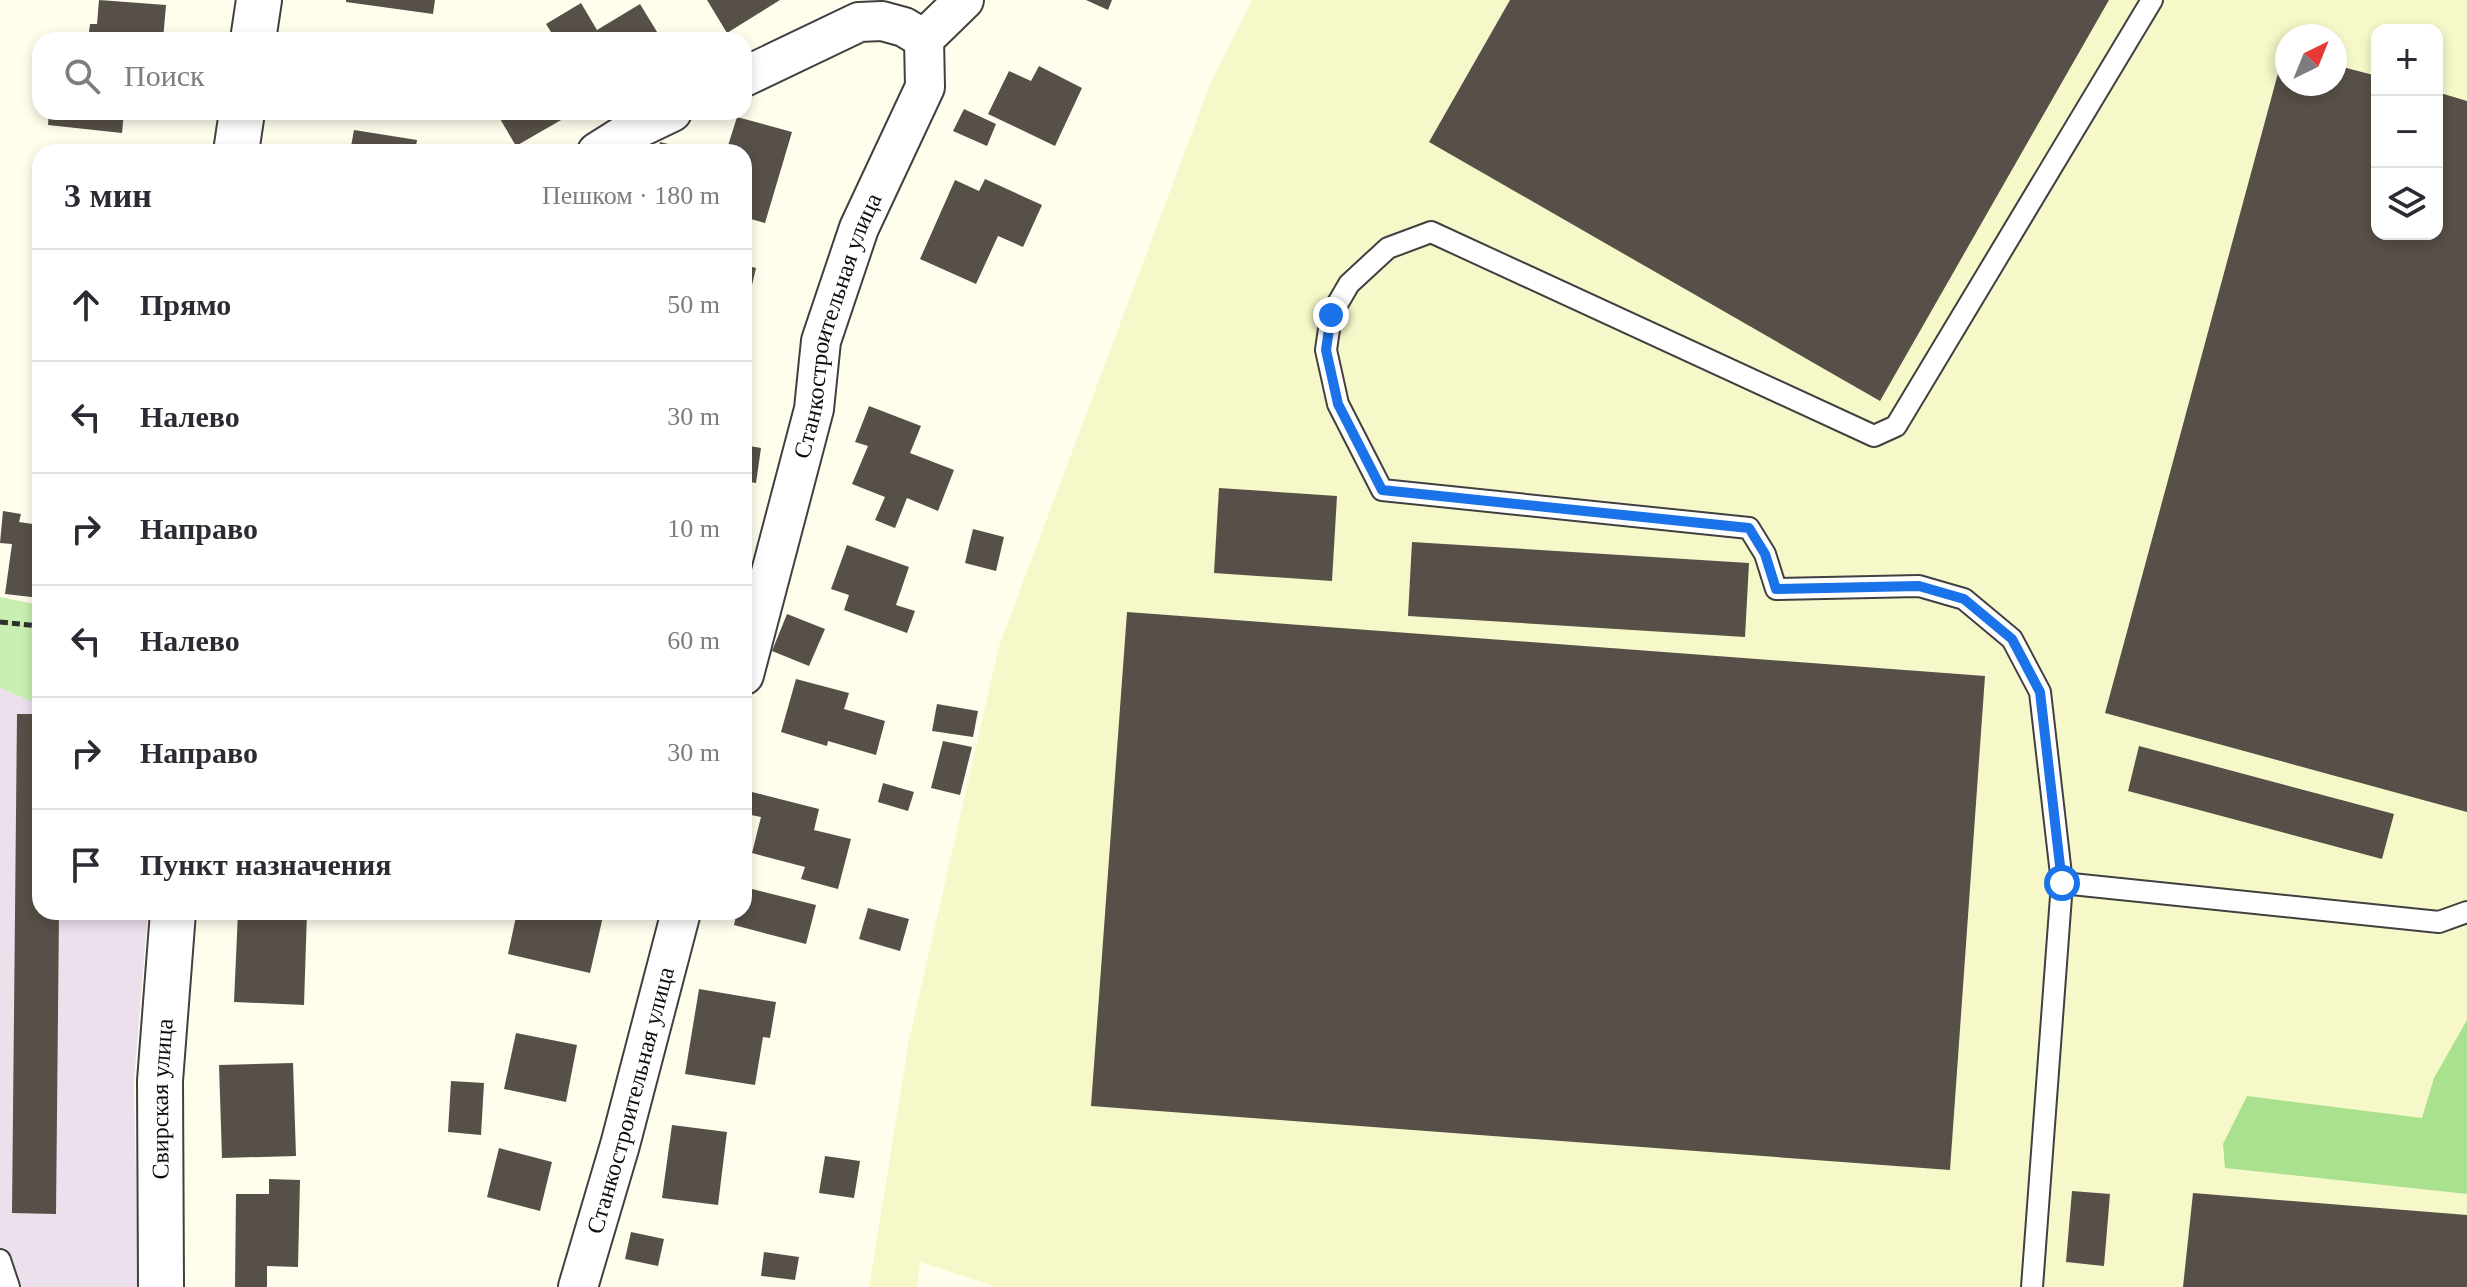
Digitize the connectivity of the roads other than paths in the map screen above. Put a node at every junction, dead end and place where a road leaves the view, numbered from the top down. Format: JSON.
{"nodes":[{"id":1,"x":259,"y":0,"type":"edge"},
{"id":2,"x":964,"y":0,"type":"edge"},
{"id":3,"x":2152,"y":0,"type":"edge"},
{"id":4,"x":254,"y":32,"type":"edge"},
{"id":5,"x":924,"y":39,"type":"junction"},
{"id":6,"x":752,"y":73,"type":"edge"},
{"id":7,"x":241,"y":120,"type":"edge"},
{"id":8,"x":655,"y":120,"type":"edge"},
{"id":9,"x":237,"y":144,"type":"edge"},
{"id":10,"x":610,"y":144,"type":"edge"},
{"id":11,"x":752,"y":645,"type":"edge"},
{"id":12,"x":2062,"y":883,"type":"junction"},
{"id":13,"x":2467,"y":912,"type":"edge"},
{"id":14,"x":172,"y":920,"type":"edge"},
{"id":15,"x":679,"y":920,"type":"edge"},
{"id":16,"x":0,"y":1260,"type":"edge"},
{"id":17,"x":9,"y":1287,"type":"edge"},
{"id":18,"x":161,"y":1287,"type":"edge"},
{"id":19,"x":578,"y":1287,"type":"edge"},
{"id":20,"x":2032,"y":1287,"type":"edge"}],
"edges":[{"from":1,"to":4,"type":"street"},
{"from":2,"to":5,"type":"street"},
{"from":3,"to":12,"type":"lane"},
{"from":5,"to":6,"type":"street"},
{"from":5,"to":11,"type":"street","name":"Станкостроительная улица"},
{"from":7,"to":9,"type":"street"},
{"from":8,"to":10,"type":"street"},
{"from":12,"to":13,"type":"lane"},
{"from":12,"to":20,"type":"lane"},
{"from":14,"to":18,"type":"street","name":"Свирская улица"},
{"from":15,"to":19,"type":"street","name":"Станкостроительная улица"},
{"from":16,"to":17,"type":"lane"}]}
